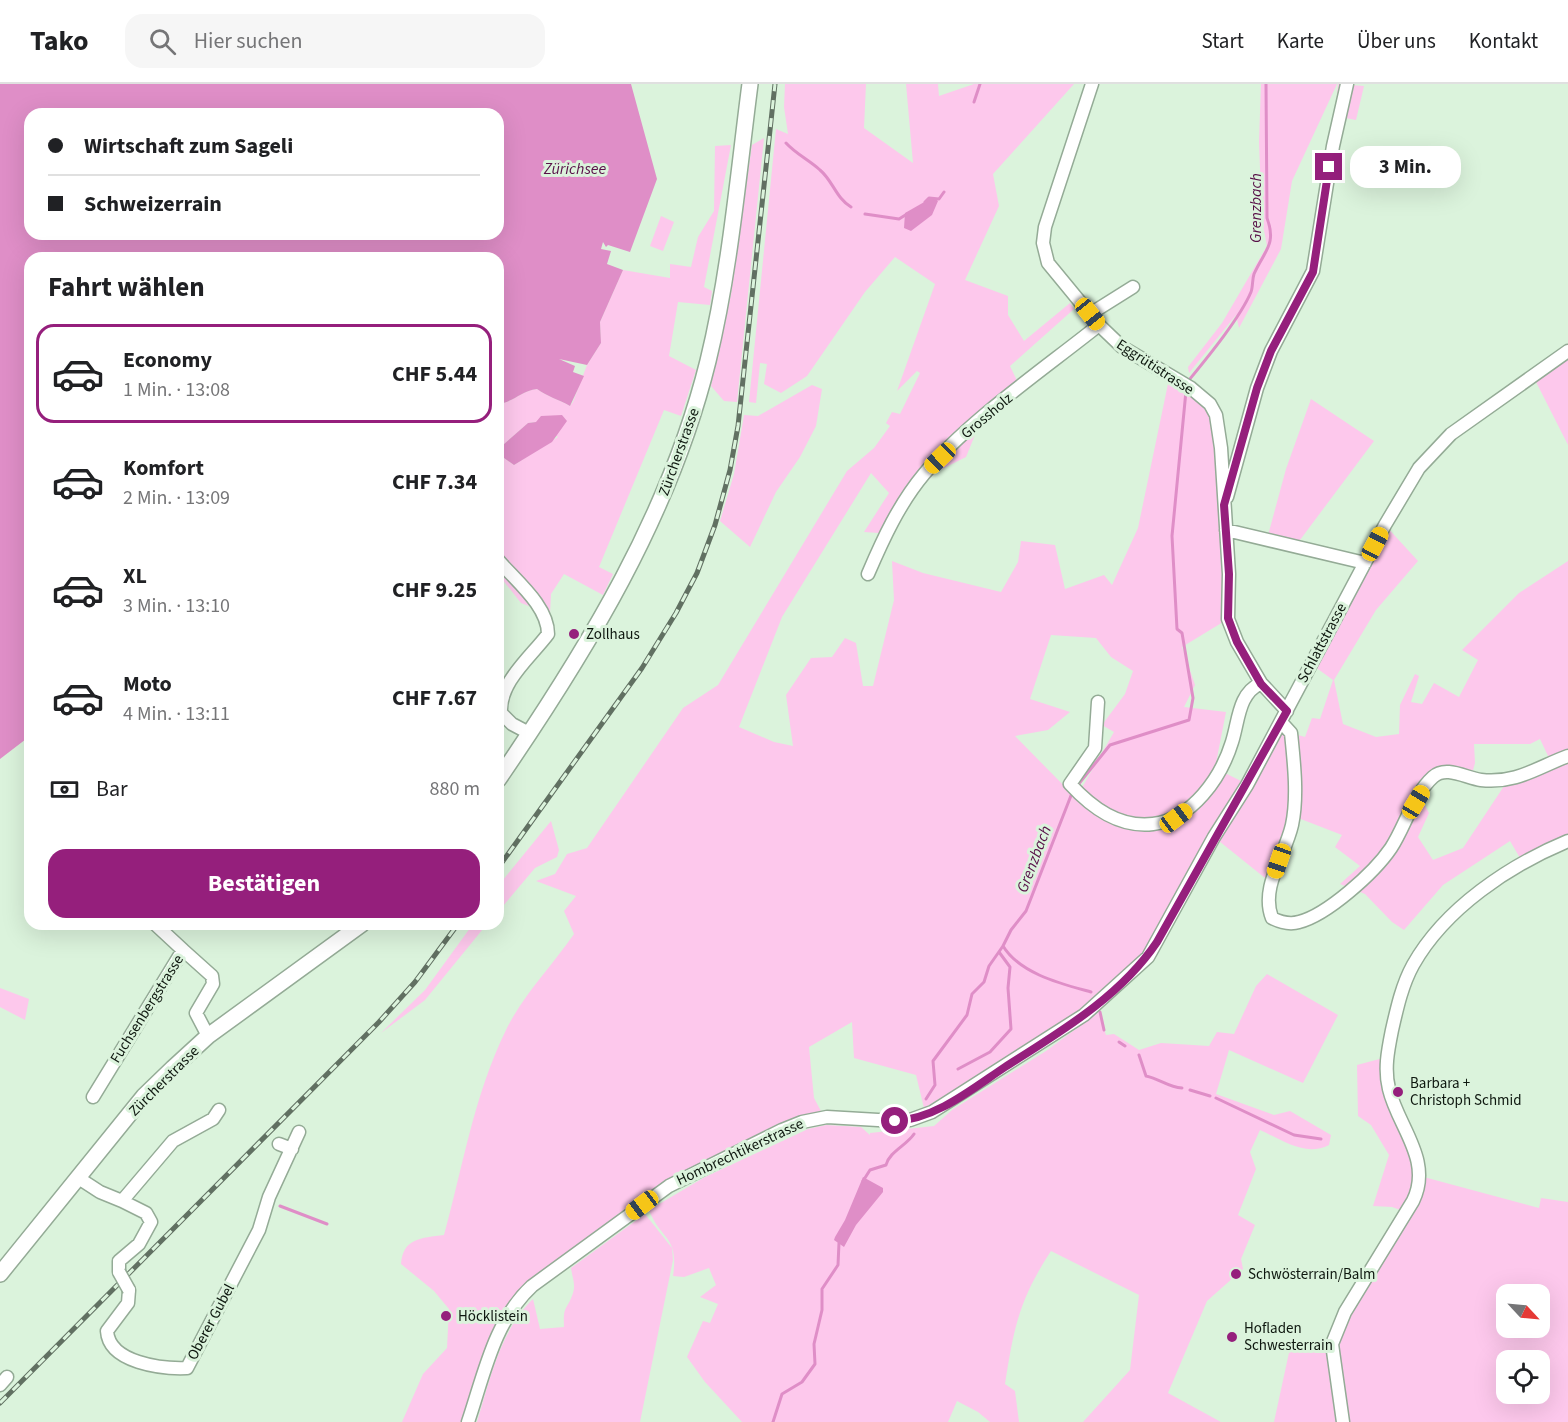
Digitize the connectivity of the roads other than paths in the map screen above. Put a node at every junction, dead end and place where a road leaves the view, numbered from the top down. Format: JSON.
{"nodes":[{"id":1,"x":750,"y":84,"type":"edge"},
{"id":2,"x":1092,"y":84,"type":"edge"},
{"id":3,"x":1347,"y":84,"type":"edge"},
{"id":4,"x":1133,"y":287,"type":"dead end"},
{"id":5,"x":1090,"y":314,"type":"junction"},
{"id":6,"x":1099,"y":325,"type":"junction"},
{"id":7,"x":1568,"y":351,"type":"edge"},
{"id":8,"x":1224,"y":505,"type":"junction"},
{"id":9,"x":1226,"y":530,"type":"junction"},
{"id":10,"x":1365,"y":563,"type":"junction"},
{"id":11,"x":504,"y":567,"type":"edge"},
{"id":12,"x":868,"y":574,"type":"dead end"},
{"id":13,"x":1261,"y":684,"type":"junction"},
{"id":14,"x":504,"y":693,"type":"edge"},
{"id":15,"x":1098,"y":702,"type":"dead end"},
{"id":16,"x":1287,"y":711,"type":"junction"},
{"id":17,"x":504,"y":716,"type":"edge"},
{"id":18,"x":1281,"y":722,"type":"junction"},
{"id":19,"x":529,"y":733,"type":"junction"},
{"id":20,"x":1568,"y":756,"type":"edge"},
{"id":21,"x":504,"y":771,"type":"edge"},
{"id":22,"x":1568,"y":840,"type":"edge"},
{"id":23,"x":161,"y":930,"type":"edge"},
{"id":24,"x":354,"y":930,"type":"edge"},
{"id":25,"x":183,"y":950,"type":"junction"},
{"id":26,"x":1071,"y":1025,"type":"joint"},
{"id":27,"x":208,"y":1036,"type":"junction"},
{"id":28,"x":93,"y":1097,"type":"dead end"},
{"id":29,"x":219,"y":1110,"type":"dead end"},
{"id":30,"x":299,"y":1132,"type":"dead end"},
{"id":31,"x":279,"y":1144,"type":"dead end"},
{"id":32,"x":292,"y":1149,"type":"junction"},
{"id":33,"x":80,"y":1179,"type":"junction"},
{"id":34,"x":122,"y":1202,"type":"junction"},
{"id":35,"x":0,"y":1274,"type":"edge"},
{"id":36,"x":468,"y":1422,"type":"edge"},
{"id":37,"x":1343,"y":1422,"type":"edge"}],
"edges":[{"from":1,"to":19,"type":"main road","name":"Zürcherstrasse"},
{"from":2,"to":5,"type":"street","name":"Eggrütistrasse"},
{"from":3,"to":8,"type":"street"},
{"from":4,"to":5,"type":"street"},
{"from":5,"to":6,"type":"street","name":"Eggrütistrasse"},
{"from":6,"to":8,"type":"street","name":"Eggrütistrasse"},
{"from":6,"to":12,"type":"street","name":"Grossholz"},
{"from":7,"to":10,"type":"street","name":"Schlattstrasse"},
{"from":8,"to":9,"type":"street","name":"Eggrütistrasse"},
{"from":9,"to":10,"type":"street"},
{"from":9,"to":13,"type":"street","name":"Eggrütistrasse"},
{"from":10,"to":16,"type":"street","name":"Schlattstrasse"},
{"from":11,"to":14,"type":"street"},
{"from":13,"to":15,"type":"street"},
{"from":13,"to":16,"type":"street","name":"Eggrütistrasse"},
{"from":16,"to":18,"type":"street","name":"Schlattstrasse"},
{"from":17,"to":19,"type":"street"},
{"from":18,"to":20,"type":"street"},
{"from":18,"to":26,"type":"street","name":"Schlattstrasse"},
{"from":19,"to":21,"type":"main road","name":"Zürcherstrasse"},
{"from":22,"to":37,"type":"street"},
{"from":23,"to":25,"type":"street"},
{"from":24,"to":27,"type":"main road","name":"Zürcherstrasse"},
{"from":25,"to":27,"type":"street","name":"Fuchsenbergstrasse"},
{"from":25,"to":28,"type":"street","name":"Fuchsenbergstrasse"},
{"from":26,"to":36,"type":"street","name":"Hombrechtikerstrasse"},
{"from":27,"to":33,"type":"main road","name":"Zürcherstrasse"},
{"from":29,"to":34,"type":"street"},
{"from":30,"to":32,"type":"street","name":"Oberer Gubel"},
{"from":31,"to":32,"type":"street"},
{"from":32,"to":34,"type":"street","name":"Oberer Gubel","bridge":true},
{"from":33,"to":34,"type":"street","name":"Oberer Gubel"},
{"from":33,"to":35,"type":"main road","name":"Zürcherstrasse"}]}
